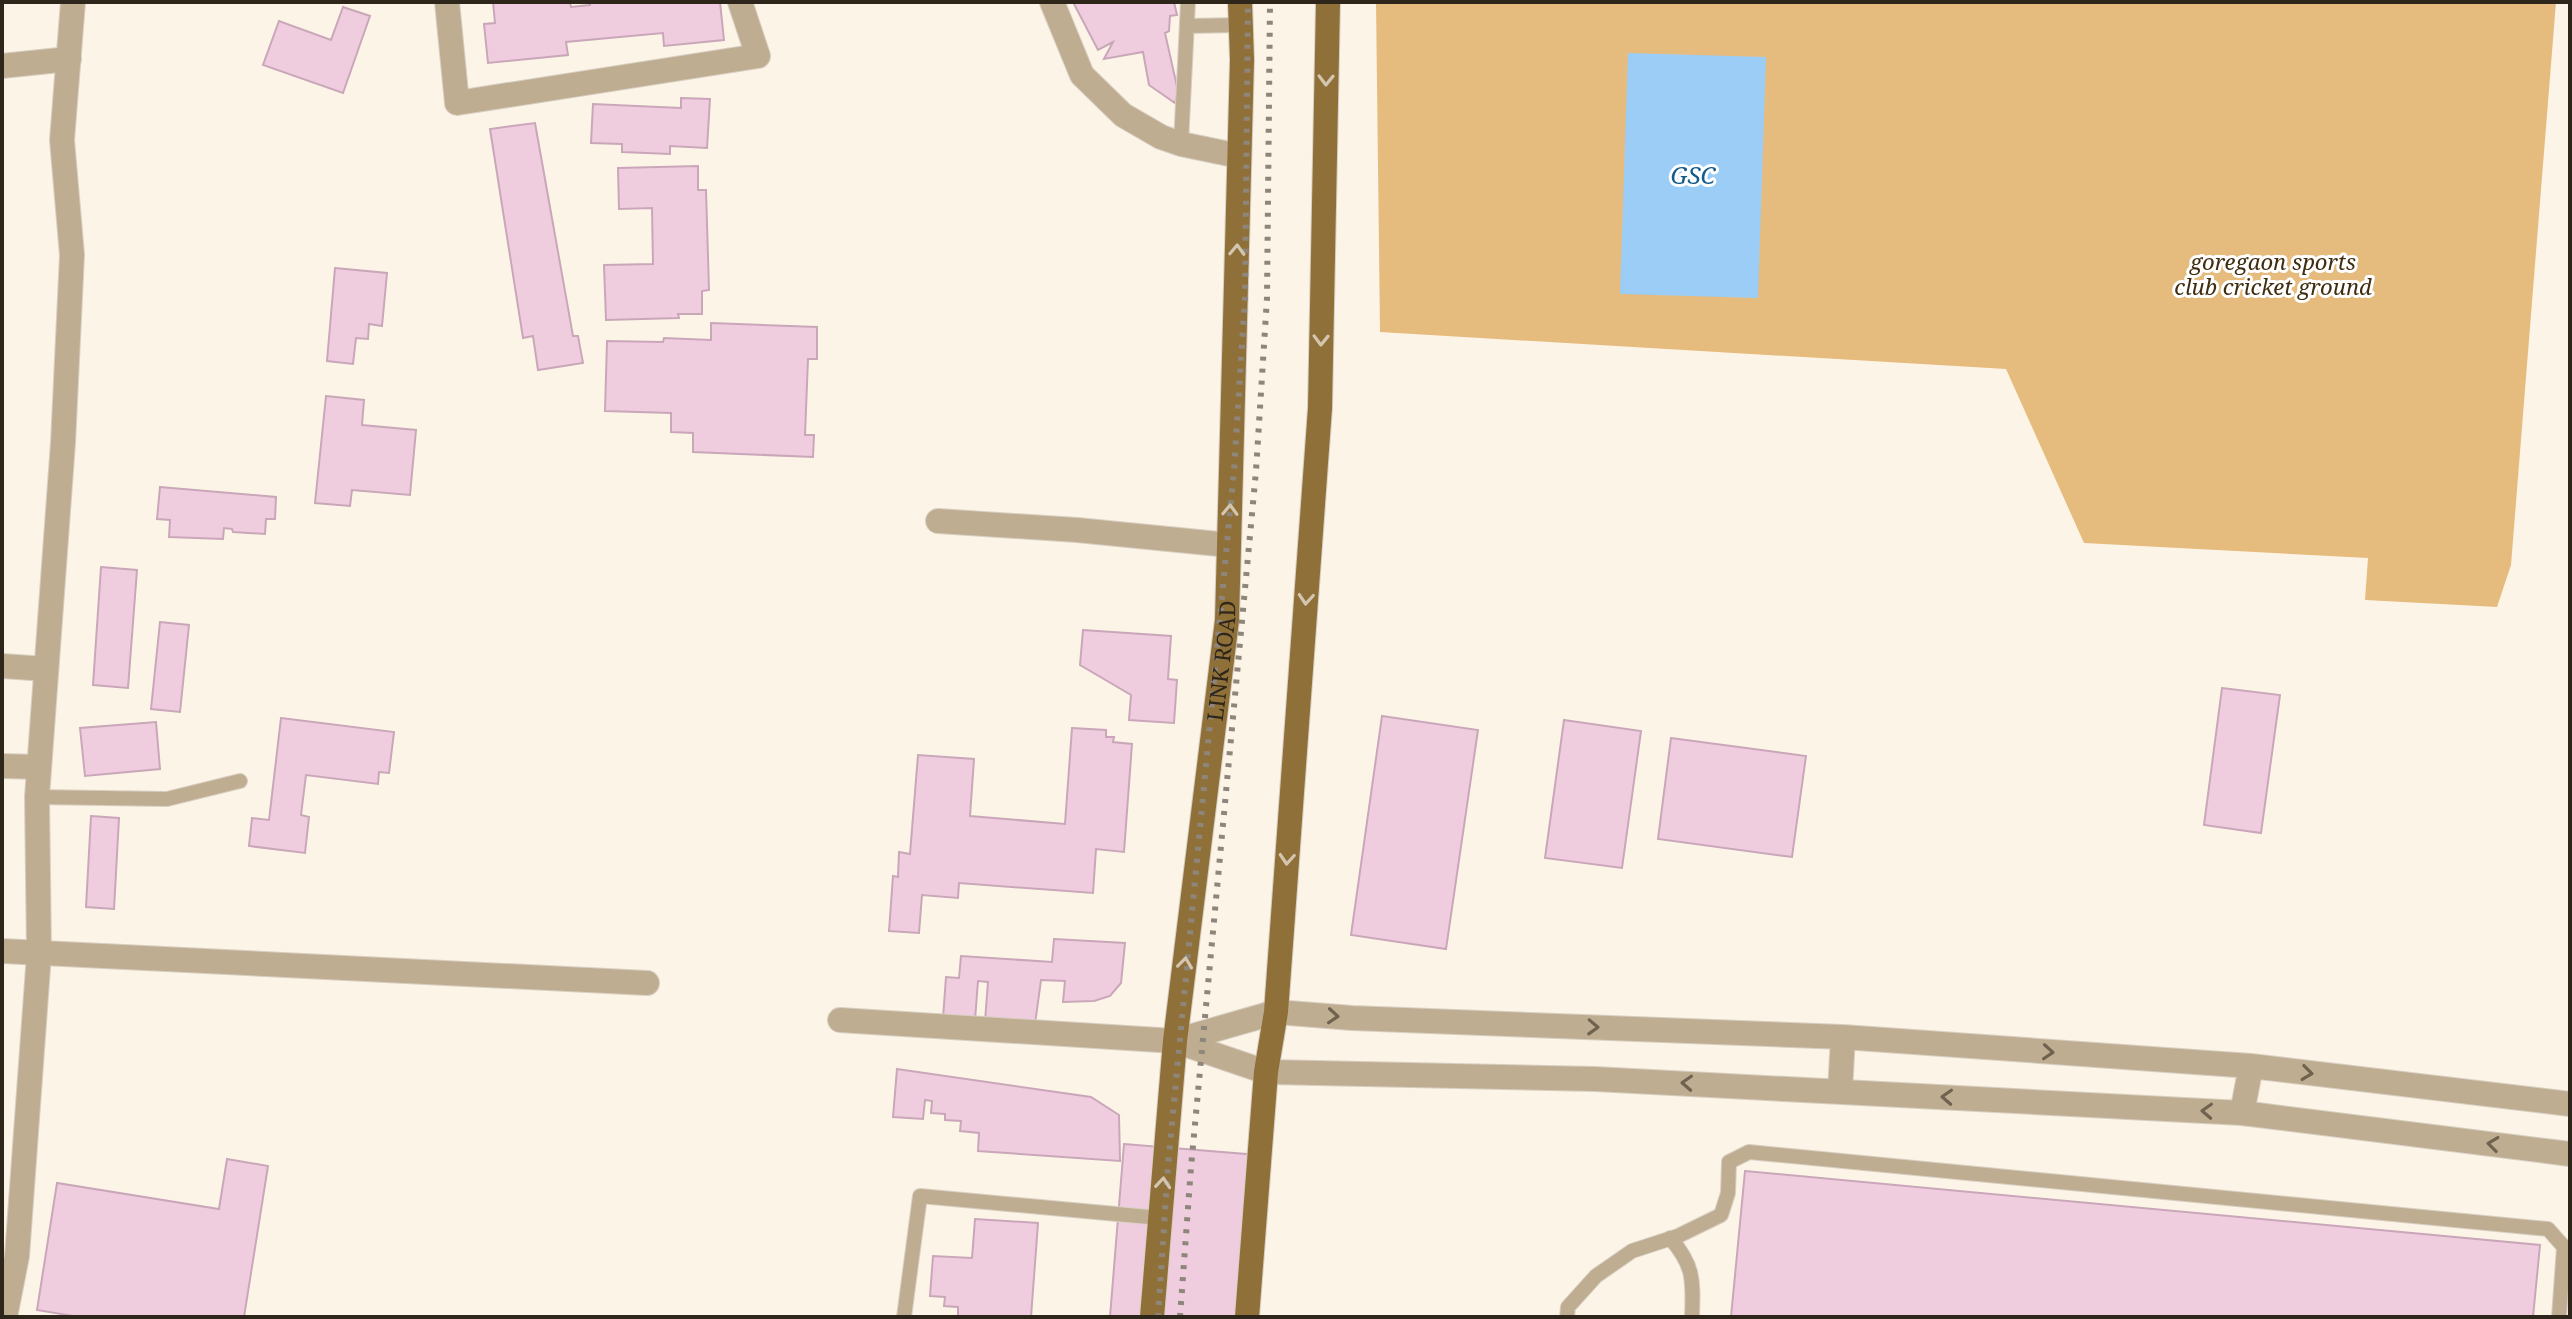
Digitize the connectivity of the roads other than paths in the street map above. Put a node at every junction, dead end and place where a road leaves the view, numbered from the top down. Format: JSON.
{"nodes":[{"id":1,"x":73,"y":2,"type":"edge"},
{"id":2,"x":447,"y":2,"type":"edge"},
{"id":3,"x":740,"y":2,"type":"edge"},
{"id":4,"x":1052,"y":2,"type":"edge"},
{"id":5,"x":1188,"y":2,"type":"edge"},
{"id":6,"x":1328,"y":2,"type":"edge"},
{"id":7,"x":1240,"y":14,"type":"edge"},
{"id":8,"x":1187,"y":26,"type":"junction"},
{"id":9,"x":69,"y":59,"type":"junction"},
{"id":10,"x":2,"y":66,"type":"edge"},
{"id":11,"x":1181,"y":144,"type":"junction"},
{"id":12,"x":1239,"y":156,"type":"junction"},
{"id":13,"x":938,"y":521,"type":"dead end"},
{"id":14,"x":1229,"y":545,"type":"junction"},
{"id":15,"x":2,"y":666,"type":"edge"},
{"id":16,"x":46,"y":669,"type":"junction"},
{"id":17,"x":2,"y":766,"type":"edge"},
{"id":18,"x":39,"y":767,"type":"junction"},
{"id":19,"x":240,"y":781,"type":"dead end"},
{"id":20,"x":37,"y":797,"type":"junction"},
{"id":21,"x":2,"y":951,"type":"edge"},
{"id":22,"x":39,"y":954,"type":"junction"},
{"id":23,"x":647,"y":983,"type":"dead end"},
{"id":24,"x":1276,"y":1012,"type":"junction"},
{"id":25,"x":840,"y":1020,"type":"dead end"},
{"id":26,"x":1843,"y":1037,"type":"junction"},
{"id":27,"x":1175,"y":1041,"type":"junction"},
{"id":28,"x":2251,"y":1066,"type":"junction"},
{"id":29,"x":1266,"y":1072,"type":"junction"},
{"id":30,"x":1840,"y":1091,"type":"junction"},
{"id":31,"x":2570,"y":1104,"type":"edge"},
{"id":32,"x":2242,"y":1113,"type":"junction"},
{"id":33,"x":2570,"y":1154,"type":"edge"},
{"id":34,"x":1160,"y":1218,"type":"junction"},
{"id":35,"x":1670,"y":1238,"type":"junction"},
{"id":36,"x":5,"y":1317,"type":"edge"},
{"id":37,"x":904,"y":1317,"type":"edge"},
{"id":38,"x":1152,"y":1317,"type":"edge"},
{"id":39,"x":1247,"y":1317,"type":"edge"},
{"id":40,"x":1567,"y":1317,"type":"edge"},
{"id":41,"x":1692,"y":1317,"type":"edge"},
{"id":42,"x":2559,"y":1317,"type":"edge"}],
"edges":[{"from":1,"to":9,"type":"street"},
{"from":2,"to":3,"type":"street"},
{"from":4,"to":11,"type":"street"},
{"from":5,"to":8,"type":"lane"},
{"from":6,"to":24,"type":"main road","one_way":true},
{"from":7,"to":8,"type":"lane"},
{"from":7,"to":12,"type":"main road","name":"LINK ROAD"},
{"from":8,"to":11,"type":"lane"},
{"from":9,"to":10,"type":"street"},
{"from":9,"to":16,"type":"street"},
{"from":11,"to":12,"type":"street"},
{"from":14,"to":12,"type":"main road","name":"LINK ROAD","one_way":true},
{"from":13,"to":14,"type":"street"},
{"from":27,"to":14,"type":"main road","name":"LINK ROAD","one_way":true},
{"from":15,"to":16,"type":"street"},
{"from":16,"to":18,"type":"street"},
{"from":17,"to":18,"type":"street"},
{"from":18,"to":20,"type":"street"},
{"from":19,"to":20,"type":"lane"},
{"from":20,"to":22,"type":"street"},
{"from":21,"to":22,"type":"street"},
{"from":22,"to":23,"type":"street"},
{"from":22,"to":36,"type":"street"},
{"from":24,"to":26,"type":"street","one_way":true},
{"from":24,"to":27,"type":"street"},
{"from":24,"to":29,"type":"main road"},
{"from":25,"to":27,"type":"street"},
{"from":26,"to":28,"type":"street","one_way":true},
{"from":26,"to":30,"type":"street"},
{"from":27,"to":29,"type":"street"},
{"from":34,"to":27,"type":"main road","name":"LINK ROAD","one_way":true},
{"from":28,"to":31,"type":"street","one_way":true},
{"from":28,"to":32,"type":"street"},
{"from":30,"to":29,"type":"street","one_way":true},
{"from":29,"to":39,"type":"main road"},
{"from":32,"to":30,"type":"street","one_way":true},
{"from":33,"to":32,"type":"street","one_way":true},
{"from":34,"to":37,"type":"lane"},
{"from":34,"to":38,"type":"main road","name":"LINK ROAD"},
{"from":35,"to":40,"type":"lane"},
{"from":35,"to":41,"type":"lane"},
{"from":35,"to":42,"type":"lane"}]}
